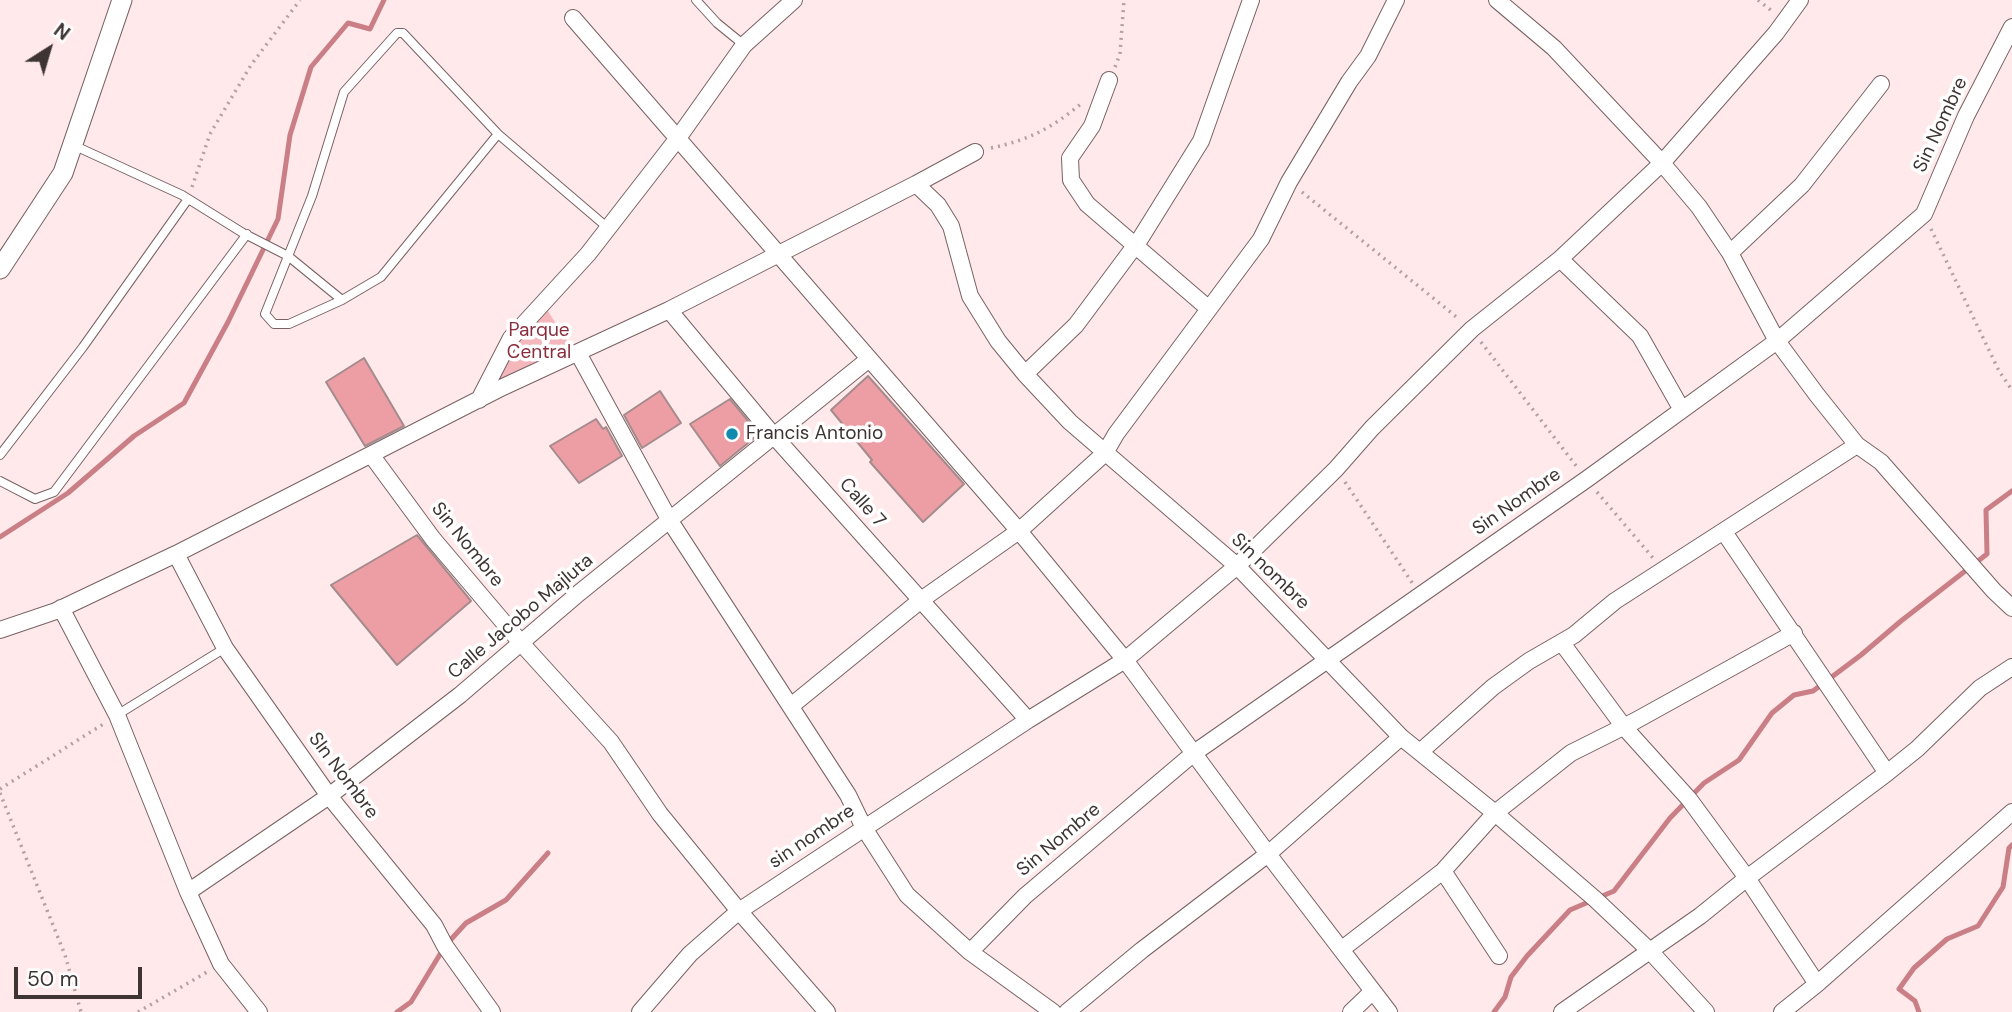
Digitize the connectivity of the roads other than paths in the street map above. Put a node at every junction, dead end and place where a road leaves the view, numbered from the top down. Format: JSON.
{"nodes":[{"id":1,"x":122,"y":0,"type":"edge"},
{"id":2,"x":696,"y":0,"type":"edge"},
{"id":3,"x":794,"y":0,"type":"edge"},
{"id":4,"x":1251,"y":0,"type":"edge"},
{"id":5,"x":1396,"y":0,"type":"edge"},
{"id":6,"x":1497,"y":0,"type":"edge"},
{"id":7,"x":1800,"y":0,"type":"edge"},
{"id":8,"x":573,"y":18,"type":"dead end"},
{"id":9,"x":2012,"y":27,"type":"edge"},
{"id":10,"x":744,"y":44,"type":"junction"},
{"id":11,"x":1109,"y":80,"type":"road end"},
{"id":12,"x":1881,"y":84,"type":"dead end"},
{"id":13,"x":498,"y":134,"type":"junction"},
{"id":14,"x":678,"y":138,"type":"junction"},
{"id":15,"x":73,"y":145,"type":"junction"},
{"id":16,"x":975,"y":152,"type":"road end"},
{"id":17,"x":1661,"y":163,"type":"junction"},
{"id":18,"x":916,"y":184,"type":"junction"},
{"id":19,"x":188,"y":199,"type":"junction"},
{"id":20,"x":608,"y":228,"type":"junction"},
{"id":21,"x":247,"y":234,"type":"junction"},
{"id":22,"x":1135,"y":246,"type":"junction"},
{"id":23,"x":778,"y":253,"type":"junction"},
{"id":24,"x":1730,"y":253,"type":"junction"},
{"id":25,"x":288,"y":257,"type":"junction"},
{"id":26,"x":1560,"y":259,"type":"junction"},
{"id":27,"x":0,"y":269,"type":"edge"},
{"id":28,"x":342,"y":300,"type":"junction"},
{"id":29,"x":1209,"y":309,"type":"junction"},
{"id":30,"x":668,"y":310,"type":"junction"},
{"id":31,"x":1777,"y":341,"type":"junction"},
{"id":32,"x":578,"y":353,"type":"junction"},
{"id":33,"x":869,"y":359,"type":"junction"},
{"id":34,"x":1025,"y":374,"type":"junction"},
{"id":35,"x":479,"y":400,"type":"junction"},
{"id":36,"x":1682,"y":410,"type":"junction"},
{"id":37,"x":774,"y":436,"type":"junction"},
{"id":38,"x":1857,"y":445,"type":"junction"},
{"id":39,"x":1105,"y":453,"type":"junction"},
{"id":40,"x":0,"y":455,"type":"edge"},
{"id":41,"x":372,"y":456,"type":"junction"},
{"id":42,"x":0,"y":481,"type":"edge"},
{"id":43,"x":670,"y":521,"type":"junction"},
{"id":44,"x":1019,"y":531,"type":"junction"},
{"id":45,"x":1724,"y":532,"type":"junction"},
{"id":46,"x":176,"y":554,"type":"junction"},
{"id":47,"x":1237,"y":566,"type":"junction"},
{"id":48,"x":921,"y":600,"type":"junction"},
{"id":49,"x":61,"y":608,"type":"junction"},
{"id":50,"x":2012,"y":608,"type":"edge"},
{"id":51,"x":0,"y":630,"type":"edge"},
{"id":52,"x":1794,"y":633,"type":"junction"},
{"id":53,"x":1562,"y":643,"type":"junction"},
{"id":54,"x":522,"y":644,"type":"junction"},
{"id":55,"x":225,"y":648,"type":"junction"},
{"id":56,"x":1125,"y":660,"type":"junction"},
{"id":57,"x":1328,"y":660,"type":"junction"},
{"id":58,"x":2012,"y":667,"type":"edge"},
{"id":59,"x":791,"y":706,"type":"junction"},
{"id":60,"x":117,"y":716,"type":"junction"},
{"id":61,"x":1028,"y":720,"type":"junction"},
{"id":62,"x":1624,"y":727,"type":"junction"},
{"id":63,"x":1401,"y":737,"type":"junction"},
{"id":64,"x":1420,"y":752,"type":"junction"},
{"id":65,"x":1194,"y":753,"type":"junction"},
{"id":66,"x":1888,"y":774,"type":"junction"},
{"id":67,"x":328,"y":796,"type":"junction"},
{"id":68,"x":2012,"y":812,"type":"edge"},
{"id":69,"x":1495,"y":813,"type":"junction"},
{"id":70,"x":864,"y":828,"type":"junction"},
{"id":71,"x":1268,"y":855,"type":"junction"},
{"id":72,"x":1443,"y":871,"type":"junction"},
{"id":73,"x":1746,"y":878,"type":"junction"},
{"id":74,"x":188,"y":892,"type":"junction"},
{"id":75,"x":738,"y":911,"type":"junction"},
{"id":76,"x":1342,"y":949,"type":"junction"},
{"id":77,"x":970,"y":951,"type":"junction"},
{"id":78,"x":1650,"y":951,"type":"junction"},
{"id":79,"x":1499,"y":956,"type":"dead end"},
{"id":80,"x":1817,"y":984,"type":"junction"},
{"id":81,"x":1373,"y":991,"type":"junction"},
{"id":82,"x":259,"y":1012,"type":"edge"},
{"id":83,"x":492,"y":1012,"type":"edge"},
{"id":84,"x":640,"y":1012,"type":"edge"},
{"id":85,"x":827,"y":1012,"type":"edge"},
{"id":86,"x":1053,"y":1012,"type":"edge"},
{"id":87,"x":1067,"y":1012,"type":"edge"},
{"id":88,"x":1351,"y":1012,"type":"edge"},
{"id":89,"x":1389,"y":1012,"type":"edge"},
{"id":90,"x":1562,"y":1012,"type":"edge"},
{"id":91,"x":1706,"y":1012,"type":"edge"},
{"id":92,"x":1782,"y":1012,"type":"edge"}],
"edges":[{"from":1,"to":15,"type":"street"},
{"from":2,"to":10,"type":"lane"},
{"from":3,"to":10,"type":"street"},
{"from":4,"to":22,"type":"street"},
{"from":5,"to":29,"type":"street"},
{"from":6,"to":17,"type":"street"},
{"from":7,"to":17,"type":"street","name":"sin nombre"},
{"from":8,"to":14,"type":"street"},
{"from":9,"to":31,"type":"street","name":"Sin Nombre"},
{"from":10,"to":14,"type":"street"},
{"from":11,"to":22,"type":"street"},
{"from":12,"to":24,"type":"street"},
{"from":13,"to":20,"type":"lane"},
{"from":13,"to":25,"type":"lane"},
{"from":13,"to":28,"type":"lane"},
{"from":14,"to":20,"type":"street"},
{"from":14,"to":23,"type":"street"},
{"from":15,"to":19,"type":"lane"},
{"from":15,"to":27,"type":"street"},
{"from":16,"to":18,"type":"street"},
{"from":17,"to":24,"type":"street"},
{"from":17,"to":26,"type":"street","name":"sin nombre"},
{"from":18,"to":23,"type":"street"},
{"from":18,"to":34,"type":"street","name":"Sin nombre"},
{"from":19,"to":21,"type":"lane"},
{"from":19,"to":40,"type":"lane"},
{"from":20,"to":35,"type":"street"},
{"from":21,"to":25,"type":"lane"},
{"from":21,"to":42,"type":"lane"},
{"from":22,"to":29,"type":"street"},
{"from":22,"to":34,"type":"street"},
{"from":23,"to":30,"type":"street"},
{"from":23,"to":33,"type":"street"},
{"from":24,"to":31,"type":"street"},
{"from":25,"to":28,"type":"lane"},
{"from":25,"to":28,"type":"lane"},
{"from":26,"to":36,"type":"street"},
{"from":26,"to":47,"type":"street","name":"sin nombre"},
{"from":29,"to":39,"type":"street"},
{"from":30,"to":32,"type":"street"},
{"from":30,"to":37,"type":"street","name":"Calle 7"},
{"from":31,"to":36,"type":"street","name":"Sin Nombre"},
{"from":31,"to":38,"type":"street"},
{"from":32,"to":35,"type":"street"},
{"from":32,"to":43,"type":"street","name":"Sin Nombre"},
{"from":33,"to":37,"type":"street","name":"Calle Jacobo Majluta"},
{"from":33,"to":44,"type":"street"},
{"from":34,"to":39,"type":"street","name":"Sin nombre"},
{"from":35,"to":41,"type":"street"},
{"from":36,"to":57,"type":"street","name":"Sin Nombre"},
{"from":37,"to":43,"type":"street","name":"Calle Jacobo Majluta"},
{"from":37,"to":48,"type":"street","name":"Calle 7"},
{"from":38,"to":45,"type":"street"},
{"from":38,"to":50,"type":"street"},
{"from":39,"to":44,"type":"street"},
{"from":39,"to":47,"type":"street","name":"Sin nombre"},
{"from":41,"to":46,"type":"street"},
{"from":41,"to":54,"type":"street","name":"Sin Nombre"},
{"from":43,"to":54,"type":"street","name":"Calle Jacobo Majluta"},
{"from":43,"to":59,"type":"street","name":"Sin Nombre"},
{"from":44,"to":48,"type":"street"},
{"from":44,"to":56,"type":"street"},
{"from":45,"to":52,"type":"street"},
{"from":45,"to":53,"type":"street"},
{"from":46,"to":49,"type":"street"},
{"from":46,"to":55,"type":"street","name":"SIn Nombre"},
{"from":47,"to":56,"type":"street","name":"sin nombre"},
{"from":47,"to":57,"type":"street","name":"Sin nombre"},
{"from":48,"to":59,"type":"street"},
{"from":48,"to":61,"type":"street","name":"Calle 7"},
{"from":49,"to":51,"type":"street"},
{"from":49,"to":60,"type":"street"},
{"from":52,"to":62,"type":"street"},
{"from":52,"to":66,"type":"street"},
{"from":53,"to":62,"type":"street"},
{"from":53,"to":64,"type":"street"},
{"from":54,"to":67,"type":"street","name":"Calle Jacobo Majluta"},
{"from":54,"to":75,"type":"street","name":"Sin Nombre"},
{"from":55,"to":60,"type":"lane"},
{"from":55,"to":67,"type":"street","name":"SIn Nombre"},
{"from":56,"to":61,"type":"street","name":"sin nombre"},
{"from":56,"to":65,"type":"street"},
{"from":57,"to":63,"type":"street","name":"Sin nombre"},
{"from":57,"to":65,"type":"street","name":"Sin Nombre"},
{"from":58,"to":66,"type":"street"},
{"from":59,"to":70,"type":"street","name":"Sin Nombre"},
{"from":60,"to":74,"type":"street"},
{"from":61,"to":70,"type":"street","name":"sin nombre"},
{"from":62,"to":69,"type":"street"},
{"from":62,"to":73,"type":"street"},
{"from":63,"to":64,"type":"street","name":"Sin nombre"},
{"from":63,"to":71,"type":"street"},
{"from":64,"to":69,"type":"street","name":"Sin nombre"},
{"from":65,"to":71,"type":"street"},
{"from":65,"to":77,"type":"street","name":"Sin Nombre"},
{"from":66,"to":73,"type":"street"},
{"from":67,"to":74,"type":"street","name":"Calle Jacobo Majluta"},
{"from":67,"to":83,"type":"street","name":"SIn Nombre"},
{"from":68,"to":80,"type":"street"},
{"from":69,"to":72,"type":"street"},
{"from":69,"to":78,"type":"street","name":"Sin nombre"},
{"from":70,"to":75,"type":"street","name":"sin nombre"},
{"from":70,"to":77,"type":"street","name":"Sin Nombre"},
{"from":71,"to":76,"type":"street"},
{"from":71,"to":87,"type":"street"},
{"from":72,"to":76,"type":"street"},
{"from":72,"to":79,"type":"street"},
{"from":73,"to":78,"type":"street"},
{"from":73,"to":80,"type":"street"},
{"from":74,"to":82,"type":"street"},
{"from":75,"to":84,"type":"street","name":"sin nombre"},
{"from":75,"to":85,"type":"street","name":"Sin Nombre"},
{"from":76,"to":81,"type":"street"},
{"from":77,"to":86,"type":"street","name":"Sin Nombre"},
{"from":78,"to":90,"type":"street"},
{"from":78,"to":91,"type":"street","name":"Sin nombre"},
{"from":80,"to":92,"type":"street"},
{"from":81,"to":88,"type":"street"},
{"from":81,"to":89,"type":"street"}]}
